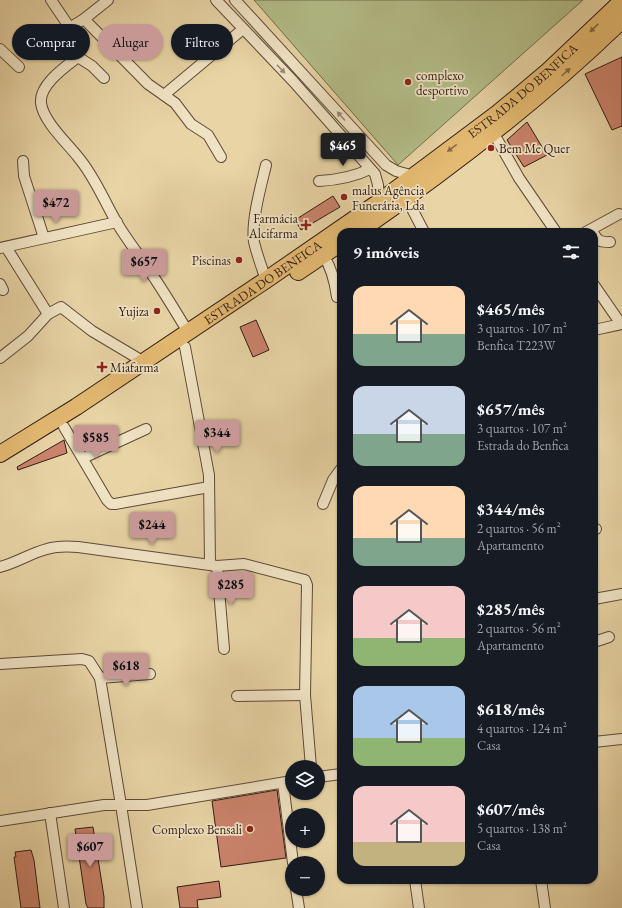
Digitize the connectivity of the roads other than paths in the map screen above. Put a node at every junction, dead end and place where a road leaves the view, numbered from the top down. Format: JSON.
{"nodes":[{"id":1,"x":51,"y":0,"type":"edge"},
{"id":2,"x":108,"y":0,"type":"edge"},
{"id":3,"x":216,"y":0,"type":"edge"},
{"id":4,"x":235,"y":0,"type":"edge"},
{"id":5,"x":622,"y":1,"type":"edge"},
{"id":6,"x":84,"y":19,"type":"junction"},
{"id":7,"x":622,"y":20,"type":"edge"},
{"id":8,"x":67,"y":24,"type":"edge"},
{"id":9,"x":76,"y":24,"type":"edge"},
{"id":10,"x":242,"y":29,"type":"junction"},
{"id":11,"x":0,"y":49,"type":"edge"},
{"id":12,"x":74,"y":60,"type":"edge"},
{"id":13,"x":83,"y":60,"type":"edge"},
{"id":14,"x":19,"y":67,"type":"dead end"},
{"id":15,"x":104,"y":78,"type":"dead end"},
{"id":16,"x":164,"y":95,"type":"junction"},
{"id":17,"x":493,"y":132,"type":"junction"},
{"id":18,"x":220,"y":157,"type":"dead end"},
{"id":19,"x":23,"y":160,"type":"dead end"},
{"id":20,"x":266,"y":165,"type":"dead end"},
{"id":21,"x":370,"y":169,"type":"junction"},
{"id":22,"x":414,"y":176,"type":"junction"},
{"id":23,"x":319,"y":182,"type":"dead end"},
{"id":24,"x":407,"y":199,"type":"junction"},
{"id":25,"x":379,"y":202,"type":"junction"},
{"id":26,"x":619,"y":214,"type":"dead end"},
{"id":27,"x":117,"y":222,"type":"junction"},
{"id":28,"x":341,"y":228,"type":"edge"},
{"id":29,"x":364,"y":228,"type":"edge"},
{"id":30,"x":422,"y":228,"type":"edge"},
{"id":31,"x":553,"y":228,"type":"edge"},
{"id":32,"x":597,"y":228,"type":"edge"},
{"id":33,"x":337,"y":231,"type":"edge"},
{"id":34,"x":44,"y":238,"type":"junction"},
{"id":35,"x":598,"y":240,"type":"edge"},
{"id":36,"x":610,"y":242,"type":"dead end"},
{"id":37,"x":337,"y":246,"type":"edge"},
{"id":38,"x":3,"y":247,"type":"edge"},
{"id":39,"x":323,"y":255,"type":"junction"},
{"id":40,"x":266,"y":280,"type":"junction"},
{"id":41,"x":598,"y":291,"type":"edge"},
{"id":42,"x":337,"y":297,"type":"dead end"},
{"id":43,"x":48,"y":314,"type":"junction"},
{"id":44,"x":621,"y":324,"type":"edge"},
{"id":45,"x":598,"y":329,"type":"edge"},
{"id":46,"x":187,"y":340,"type":"junction"},
{"id":47,"x":0,"y":358,"type":"edge"},
{"id":48,"x":144,"y":362,"type":"junction"},
{"id":49,"x":64,"y":427,"type":"junction"},
{"id":50,"x":146,"y":429,"type":"dead end"},
{"id":51,"x":0,"y":454,"type":"edge"},
{"id":52,"x":82,"y":458,"type":"junction"},
{"id":53,"x":0,"y":465,"type":"edge"},
{"id":54,"x":337,"y":475,"type":"edge"},
{"id":55,"x":209,"y":487,"type":"junction"},
{"id":56,"x":324,"y":504,"type":"dead end"},
{"id":57,"x":214,"y":565,"type":"junction"},
{"id":58,"x":0,"y":567,"type":"edge"},
{"id":59,"x":622,"y":594,"type":"edge"},
{"id":60,"x":598,"y":598,"type":"edge"},
{"id":61,"x":609,"y":637,"type":"dead end"},
{"id":62,"x":598,"y":641,"type":"edge"},
{"id":63,"x":224,"y":649,"type":"dead end"},
{"id":64,"x":0,"y":664,"type":"edge"},
{"id":65,"x":150,"y":674,"type":"dead end"},
{"id":66,"x":100,"y":678,"type":"junction"},
{"id":67,"x":305,"y":695,"type":"junction"},
{"id":68,"x":237,"y":696,"type":"dead end"},
{"id":69,"x":622,"y":739,"type":"edge"},
{"id":70,"x":598,"y":742,"type":"edge"},
{"id":71,"x":310,"y":760,"type":"edge"},
{"id":72,"x":337,"y":775,"type":"edge"},
{"id":73,"x":325,"y":776,"type":"edge"},
{"id":74,"x":285,"y":782,"type":"edge"},
{"id":75,"x":288,"y":800,"type":"edge"},
{"id":76,"x":121,"y":805,"type":"junction"},
{"id":77,"x":50,"y":813,"type":"junction"},
{"id":78,"x":0,"y":821,"type":"edge"},
{"id":79,"x":292,"y":856,"type":"edge"},
{"id":80,"x":416,"y":884,"type":"edge"},
{"id":81,"x":542,"y":884,"type":"edge"},
{"id":82,"x":297,"y":896,"type":"edge"},
{"id":83,"x":64,"y":908,"type":"edge"},
{"id":84,"x":137,"y":908,"type":"edge"},
{"id":85,"x":299,"y":908,"type":"edge"},
{"id":86,"x":419,"y":908,"type":"edge"},
{"id":87,"x":545,"y":908,"type":"edge"}],
"edges":[{"from":1,"to":8,"type":"street"},
{"from":2,"to":6,"type":"street"},
{"from":3,"to":10,"type":"street"},
{"from":22,"to":4,"type":"street","one_way":true},
{"from":5,"to":22,"type":"highway","name":"ESTRADA DO BENFICA","one_way":true},
{"from":6,"to":9,"type":"street"},
{"from":6,"to":16,"type":"street"},
{"from":17,"to":7,"type":"highway","name":"ESTRADA DO BENFICA","one_way":true},
{"from":10,"to":16,"type":"street"},
{"from":10,"to":21,"type":"street","one_way":true},
{"from":11,"to":14,"type":"street"},
{"from":12,"to":27,"type":"street"},
{"from":13,"to":15,"type":"street"},
{"from":16,"to":18,"type":"street"},
{"from":17,"to":24,"type":"highway","name":"ESTRADA DO BENFICA"},
{"from":17,"to":31,"type":"street"},
{"from":19,"to":34,"type":"street"},
{"from":20,"to":40,"type":"street"},
{"from":21,"to":23,"type":"street"},
{"from":21,"to":25,"type":"street"},
{"from":22,"to":25,"type":"highway","name":"ESTRADA DO BENFICA"},
{"from":24,"to":29,"type":"highway","name":"ESTRADA DO BENFICA"},
{"from":24,"to":30,"type":"street"},
{"from":25,"to":28,"type":"highway","name":"ESTRADA DO BENFICA"},
{"from":26,"to":32,"type":"street"},
{"from":27,"to":34,"type":"street"},
{"from":27,"to":46,"type":"street"},
{"from":33,"to":40,"type":"highway","name":"ESTRADA DO BENFICA"},
{"from":34,"to":38,"type":"street"},
{"from":35,"to":36,"type":"street"},
{"from":37,"to":39,"type":"highway","name":"ESTRADA DO BENFICA"},
{"from":38,"to":43,"type":"street"},
{"from":39,"to":42,"type":"street"},
{"from":39,"to":46,"type":"highway","name":"ESTRADA DO BENFICA"},
{"from":40,"to":46,"type":"highway","name":"ESTRADA DO BENFICA"},
{"from":41,"to":44,"type":"street"},
{"from":43,"to":47,"type":"street"},
{"from":43,"to":48,"type":"street"},
{"from":44,"to":45,"type":"street"},
{"from":46,"to":48,"type":"highway","name":"ESTRADA DO BENFICA"},
{"from":46,"to":49,"type":"highway","name":"ESTRADA DO BENFICA"},
{"from":46,"to":55,"type":"street"},
{"from":48,"to":51,"type":"highway","name":"ESTRADA DO BENFICA"},
{"from":49,"to":52,"type":"street"},
{"from":49,"to":53,"type":"highway","name":"ESTRADA DO BENFICA"},
{"from":50,"to":52,"type":"street"},
{"from":52,"to":55,"type":"street"},
{"from":54,"to":56,"type":"street"},
{"from":55,"to":57,"type":"street"},
{"from":57,"to":58,"type":"street"},
{"from":57,"to":63,"type":"street"},
{"from":57,"to":67,"type":"street"},
{"from":59,"to":60,"type":"street"},
{"from":61,"to":62,"type":"street"},
{"from":64,"to":66,"type":"street"},
{"from":65,"to":66,"type":"street"},
{"from":66,"to":76,"type":"street"},
{"from":67,"to":68,"type":"street"},
{"from":67,"to":71,"type":"street"},
{"from":69,"to":70,"type":"street"},
{"from":72,"to":73,"type":"street"},
{"from":74,"to":76,"type":"street"},
{"from":75,"to":79,"type":"street"},
{"from":76,"to":77,"type":"street"},
{"from":76,"to":84,"type":"street"},
{"from":77,"to":78,"type":"street"},
{"from":77,"to":83,"type":"street"},
{"from":80,"to":86,"type":"street"},
{"from":81,"to":87,"type":"street"},
{"from":82,"to":85,"type":"street"}]}
